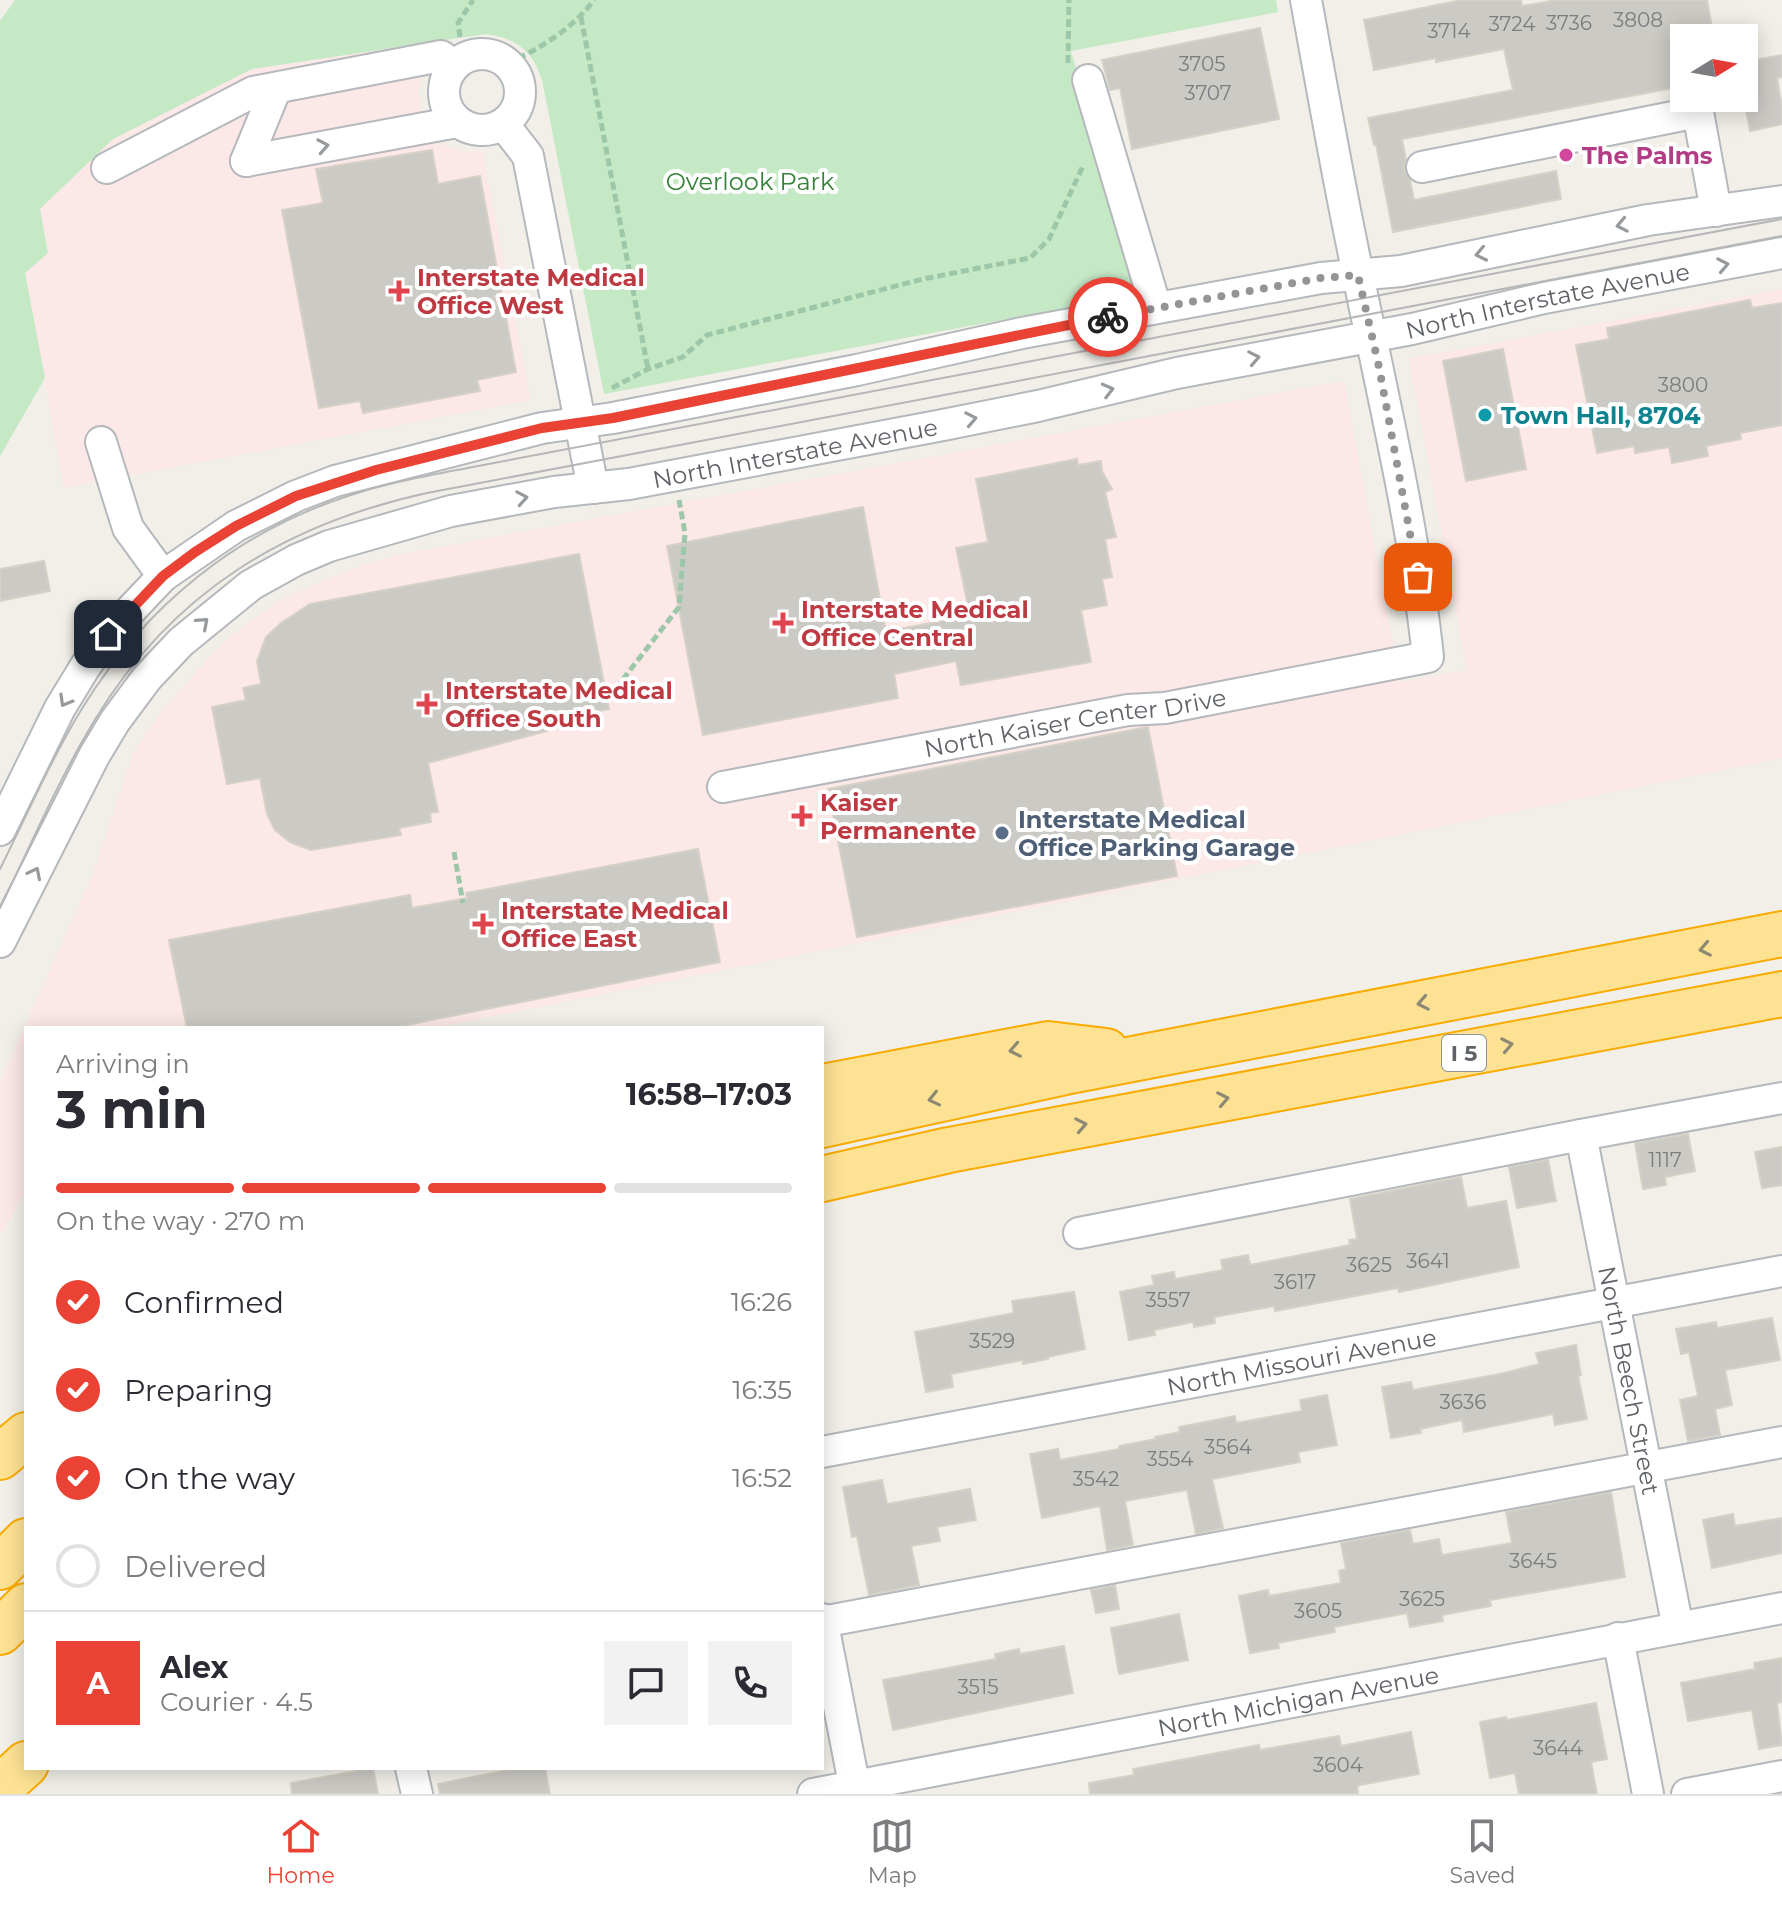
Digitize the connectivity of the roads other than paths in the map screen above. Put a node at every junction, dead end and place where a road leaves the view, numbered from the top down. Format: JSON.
{"nodes":[{"id":1,"x":1306,"y":0,"type":"edge"},
{"id":2,"x":459,"y":62,"type":"junction"},
{"id":3,"x":1079,"y":74,"type":"road end"},
{"id":4,"x":276,"y":88,"type":"junction"},
{"id":5,"x":457,"y":122,"type":"junction"},
{"id":6,"x":504,"y":125,"type":"junction"},
{"id":7,"x":1422,"y":167,"type":"dead end"},
{"id":8,"x":107,"y":168,"type":"dead end"},
{"id":9,"x":1782,"y":201,"type":"edge"},
{"id":10,"x":1716,"y":211,"type":"junction"},
{"id":11,"x":1782,"y":253,"type":"edge"},
{"id":12,"x":1358,"y":275,"type":"junction"},
{"id":13,"x":1156,"y":308,"type":"junction"},
{"id":14,"x":1372,"y":337,"type":"junction"},
{"id":15,"x":580,"y":423,"type":"junction"},
{"id":16,"x":101,"y":442,"type":"dead end"},
{"id":17,"x":593,"y":488,"type":"junction"},
{"id":18,"x":163,"y":576,"type":"junction"},
{"id":19,"x":723,"y":787,"type":"dead end"},
{"id":20,"x":0,"y":830,"type":"edge"},
{"id":21,"x":1782,"y":934,"type":"edge"},
{"id":22,"x":0,"y":942,"type":"edge"},
{"id":23,"x":1782,"y":994,"type":"edge"},
{"id":24,"x":1148,"y":1056,"type":"junction"},
{"id":25,"x":824,"y":1087,"type":"edge"},
{"id":26,"x":1782,"y":1098,"type":"edge"},
{"id":27,"x":824,"y":1125,"type":"edge"},
{"id":28,"x":1581,"y":1135,"type":"junction"},
{"id":29,"x":949,"y":1150,"type":"junction"},
{"id":30,"x":824,"y":1179,"type":"edge"},
{"id":31,"x":824,"y":1198,"type":"edge"},
{"id":32,"x":1079,"y":1233,"type":"dead end"},
{"id":33,"x":1782,"y":1271,"type":"edge"},
{"id":34,"x":1614,"y":1303,"type":"junction"},
{"id":35,"x":24,"y":1437,"type":"edge"},
{"id":36,"x":1782,"y":1442,"type":"edge"},
{"id":37,"x":824,"y":1452,"type":"edge"},
{"id":38,"x":0,"y":1457,"type":"edge"},
{"id":39,"x":1646,"y":1468,"type":"junction"},
{"id":40,"x":24,"y":1543,"type":"edge"},
{"id":41,"x":0,"y":1567,"type":"edge"},
{"id":42,"x":24,"y":1608,"type":"edge"},
{"id":43,"x":1782,"y":1608,"type":"edge"},
{"id":44,"x":824,"y":1621,"type":"edge"},
{"id":45,"x":1678,"y":1628,"type":"junction"},
{"id":46,"x":824,"y":1631,"type":"edge"},
{"id":47,"x":0,"y":1632,"type":"edge"},
{"id":48,"x":1618,"y":1638,"type":"junction"},
{"id":49,"x":411,"y":1770,"type":"edge"},
{"id":50,"x":1782,"y":1776,"type":"edge"},
{"id":51,"x":855,"y":1790,"type":"edge"},
{"id":52,"x":417,"y":1794,"type":"edge"},
{"id":53,"x":813,"y":1794,"type":"edge"},
{"id":54,"x":1648,"y":1794,"type":"edge"},
{"id":55,"x":1687,"y":1794,"type":"edge"}],
"edges":[{"from":1,"to":12,"type":"street"},
{"from":2,"to":4,"type":"street"},
{"from":2,"to":5,"type":"street"},
{"from":2,"to":6,"type":"street"},
{"from":3,"to":13,"type":"street"},
{"from":4,"to":5,"type":"street","one_way":true},
{"from":4,"to":8,"type":"street"},
{"from":5,"to":6,"type":"street"},
{"from":6,"to":15,"type":"street"},
{"from":7,"to":10,"type":"street"},
{"from":9,"to":10,"type":"street"},
{"from":10,"to":12,"type":"street","one_way":true},
{"from":14,"to":11,"type":"street","name":"North Interstate Avenue","one_way":true},
{"from":12,"to":13,"type":"street"},
{"from":12,"to":14,"type":"street"},
{"from":13,"to":15,"type":"street"},
{"from":17,"to":14,"type":"street","name":"North Interstate Avenue","one_way":true},
{"from":14,"to":19,"type":"street","name":"North Kaiser Center Drive"},
{"from":15,"to":17,"type":"street"},
{"from":15,"to":18,"type":"street"},
{"from":16,"to":18,"type":"street"},
{"from":22,"to":17,"type":"street","name":"North Interstate Avenue","one_way":true},
{"from":18,"to":20,"type":"street","one_way":true},
{"from":21,"to":24,"type":"highway","number":"I 5","one_way":true},
{"from":29,"to":23,"type":"highway","number":"I 5","one_way":true},
{"from":24,"to":25,"type":"highway","one_way":true},
{"from":24,"to":27,"type":"highway","number":"I 5","one_way":true},
{"from":26,"to":28,"type":"street"},
{"from":28,"to":32,"type":"street"},
{"from":28,"to":34,"type":"street","name":"North Beech Street"},
{"from":29,"to":30,"type":"highway","number":"I 5"},
{"from":29,"to":31,"type":"highway"},
{"from":33,"to":34,"type":"street","name":"North Missouri Avenue"},
{"from":34,"to":37,"type":"street","name":"North Missouri Avenue"},
{"from":34,"to":39,"type":"street","name":"North Beech Street"},
{"from":35,"to":38,"type":"highway"},
{"from":36,"to":39,"type":"street"},
{"from":39,"to":44,"type":"street"},
{"from":39,"to":45,"type":"street","name":"North Beech Street"},
{"from":40,"to":41,"type":"highway"},
{"from":42,"to":47,"type":"highway"},
{"from":43,"to":45,"type":"street","name":"North Michigan Avenue"},
{"from":45,"to":48,"type":"street","name":"North Michigan Avenue"},
{"from":46,"to":51,"type":"street"},
{"from":48,"to":51,"type":"street","name":"North Michigan Avenue"},
{"from":48,"to":54,"type":"street"},
{"from":49,"to":52,"type":"street"},
{"from":50,"to":55,"type":"street"},
{"from":51,"to":53,"type":"street","name":"North Michigan Avenue"}]}
